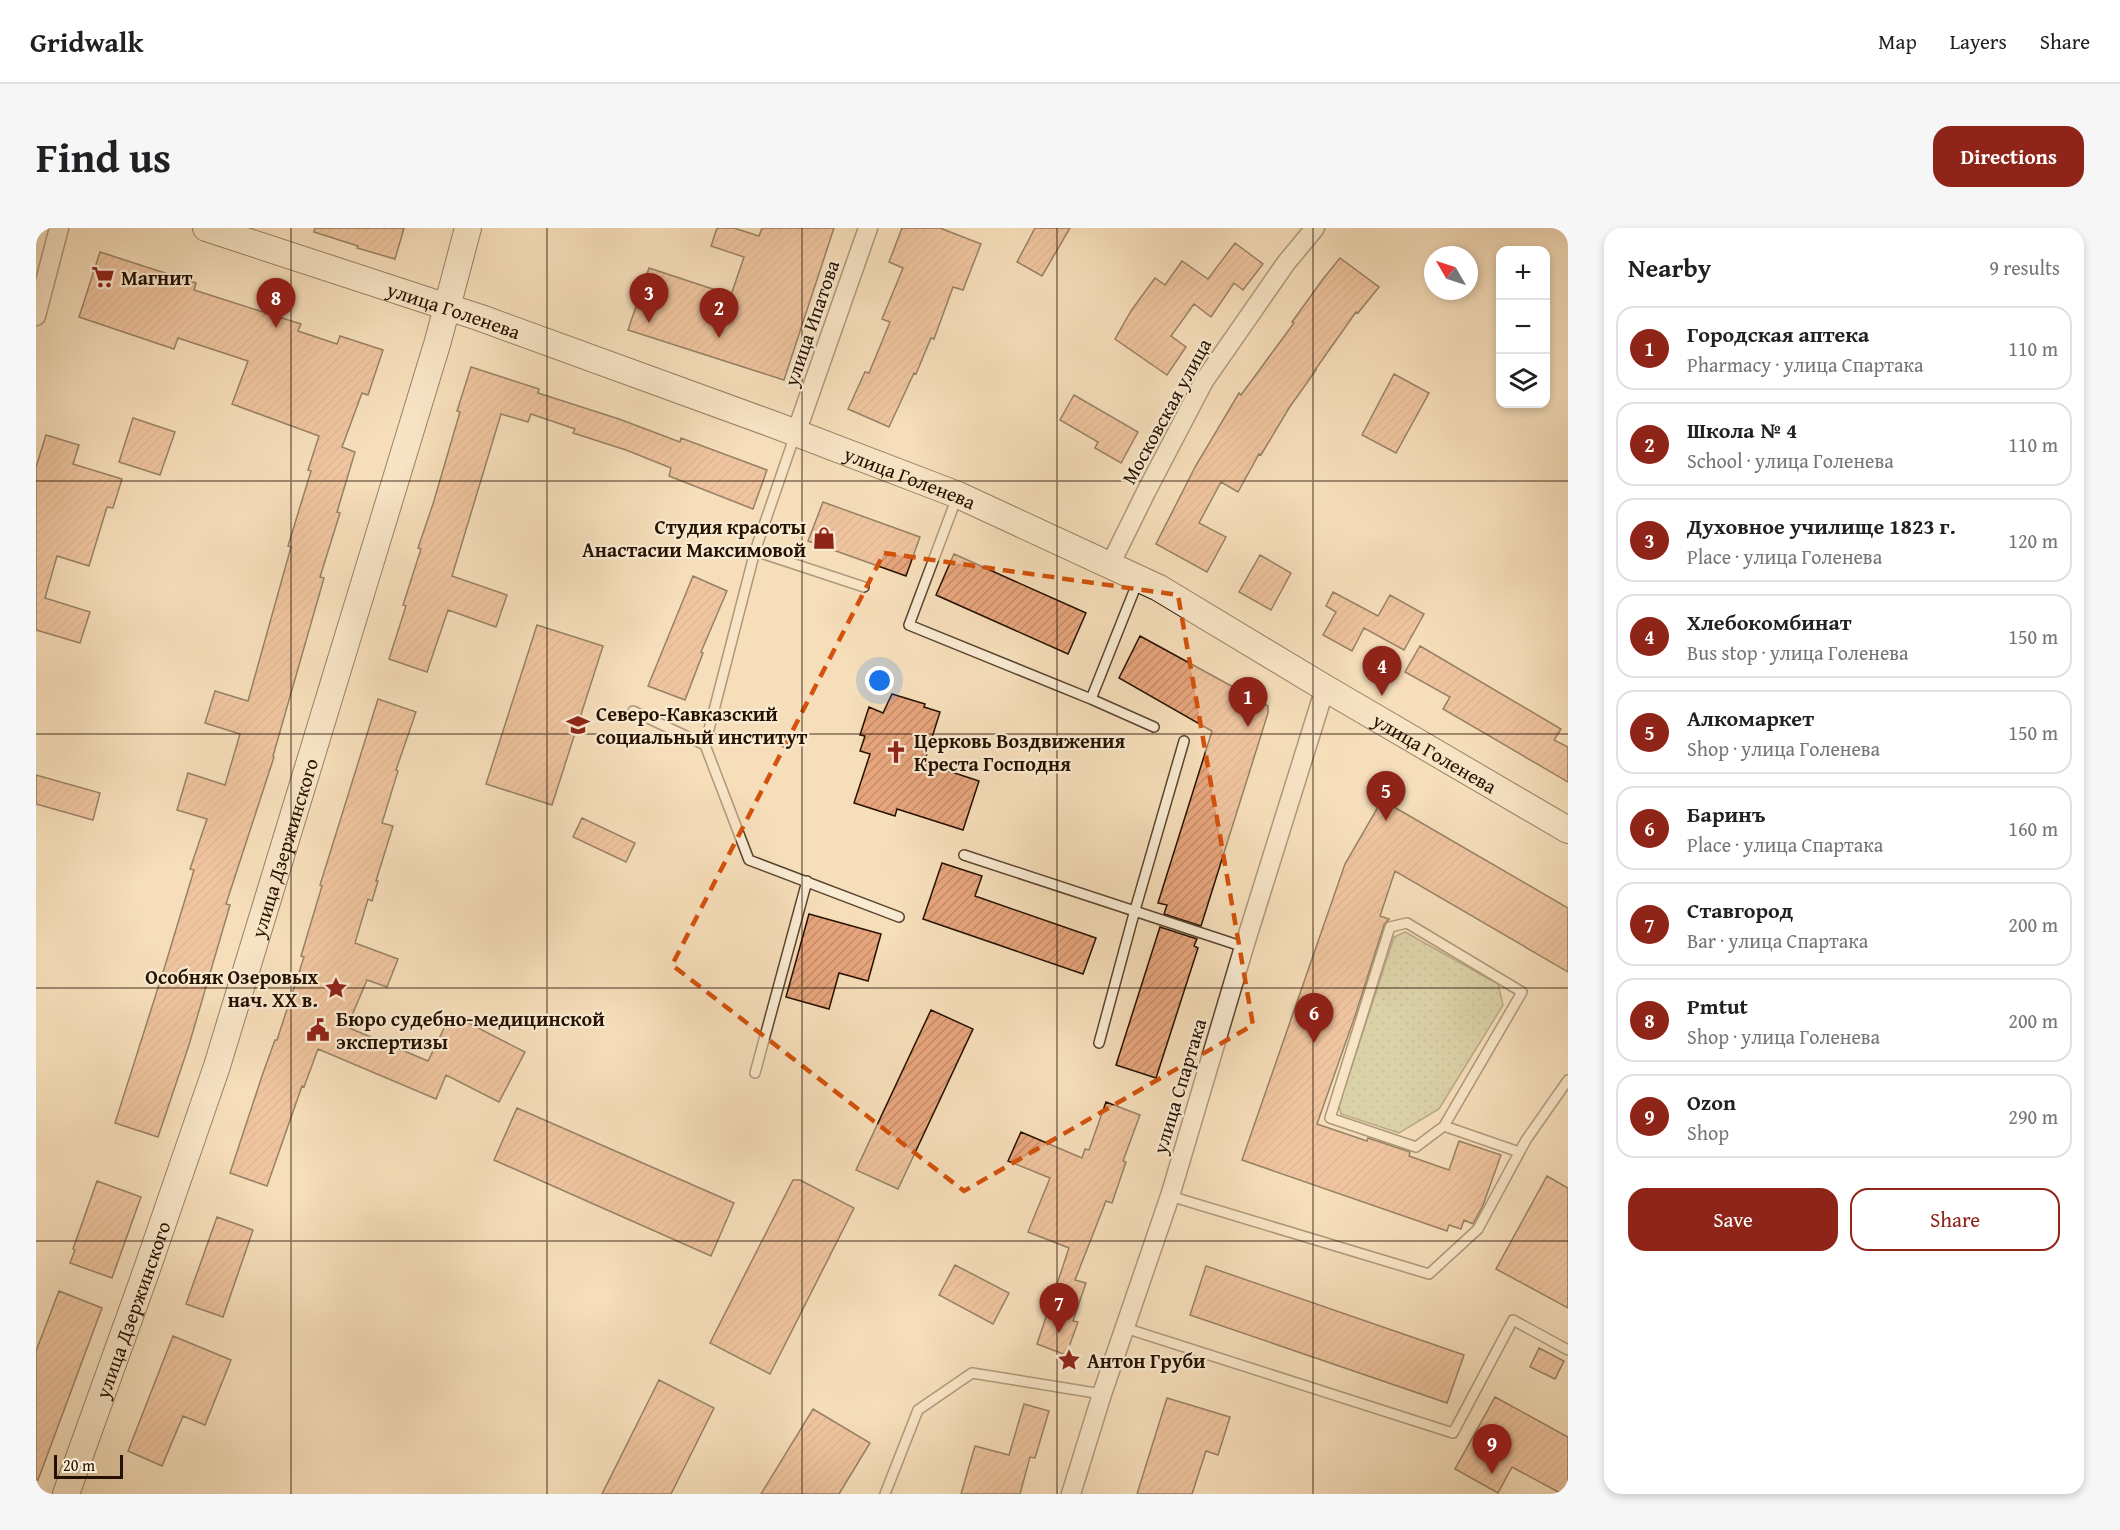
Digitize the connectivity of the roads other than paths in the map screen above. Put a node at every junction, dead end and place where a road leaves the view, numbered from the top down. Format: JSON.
{"nodes":[{"id":1,"x":58,"y":228,"type":"edge"},
{"id":2,"x":206,"y":228,"type":"edge"},
{"id":3,"x":468,"y":228,"type":"edge"},
{"id":4,"x":868,"y":228,"type":"edge"},
{"id":5,"x":1315,"y":228,"type":"edge"},
{"id":6,"x":447,"y":306,"type":"junction"},
{"id":7,"x":36,"y":315,"type":"edge"},
{"id":8,"x":796,"y":433,"type":"junction"},
{"id":9,"x":958,"y":495,"type":"junction"},
{"id":10,"x":755,"y":551,"type":"junction"},
{"id":11,"x":1110,"y":565,"type":"junction"},
{"id":12,"x":1138,"y":579,"type":"junction"},
{"id":13,"x":864,"y":587,"type":"dead end"},
{"id":14,"x":1325,"y":688,"type":"junction"},
{"id":15,"x":1091,"y":699,"type":"junction"},
{"id":16,"x":633,"y":711,"type":"dead end"},
{"id":17,"x":1154,"y":727,"type":"dead end"},
{"id":18,"x":1184,"y":741,"type":"dead end"},
{"id":19,"x":705,"y":745,"type":"junction"},
{"id":20,"x":1568,"y":830,"type":"edge"},
{"id":21,"x":964,"y":855,"type":"dead end"},
{"id":22,"x":807,"y":881,"type":"junction"},
{"id":23,"x":1135,"y":910,"type":"junction"},
{"id":24,"x":899,"y":917,"type":"dead end"},
{"id":25,"x":1244,"y":947,"type":"junction"},
{"id":26,"x":1099,"y":1043,"type":"dead end"},
{"id":27,"x":755,"y":1073,"type":"dead end"},
{"id":28,"x":1568,"y":1080,"type":"edge"},
{"id":29,"x":1444,"y":1126,"type":"junction"},
{"id":30,"x":1519,"y":1152,"type":"junction"},
{"id":31,"x":1170,"y":1196,"type":"junction"},
{"id":32,"x":1125,"y":1328,"type":"junction"},
{"id":33,"x":1568,"y":1350,"type":"edge"},
{"id":34,"x":1102,"y":1394,"type":"junction"},
{"id":35,"x":66,"y":1494,"type":"edge"},
{"id":36,"x":885,"y":1494,"type":"edge"},
{"id":37,"x":1071,"y":1494,"type":"edge"}],
"edges":[{"from":1,"to":7,"type":"street"},
{"from":2,"to":6,"type":"main road","name":"улица Голенева"},
{"from":3,"to":6,"type":"main road","name":"улица Дзержинского"},
{"from":4,"to":8,"type":"street","name":"улица Ипатова"},
{"from":5,"to":11,"type":"street","name":"Московская улица"},
{"from":6,"to":8,"type":"main road","name":"улица Голенева"},
{"from":6,"to":35,"type":"main road","name":"улица Дзержинского"},
{"from":8,"to":9,"type":"main road","name":"улица Голенева"},
{"from":8,"to":10,"type":"lane"},
{"from":9,"to":11,"type":"main road","name":"улица Голенева"},
{"from":9,"to":15,"type":"lane"},
{"from":10,"to":13,"type":"lane"},
{"from":10,"to":19,"type":"lane"},
{"from":11,"to":12,"type":"main road","name":"улица Голенева"},
{"from":12,"to":14,"type":"main road","name":"улица Голенева"},
{"from":12,"to":15,"type":"lane"},
{"from":14,"to":20,"type":"main road","name":"улица Голенева"},
{"from":14,"to":25,"type":"street","name":"улица Спартака"},
{"from":15,"to":17,"type":"lane"},
{"from":16,"to":19,"type":"lane"},
{"from":18,"to":23,"type":"lane"},
{"from":19,"to":22,"type":"lane"},
{"from":21,"to":23,"type":"lane"},
{"from":22,"to":24,"type":"lane"},
{"from":22,"to":27,"type":"lane"},
{"from":23,"to":25,"type":"lane"},
{"from":23,"to":26,"type":"lane"},
{"from":25,"to":31,"type":"street","name":"улица Спартака"},
{"from":28,"to":30,"type":"lane"},
{"from":29,"to":29,"type":"lane"},
{"from":29,"to":30,"type":"lane"},
{"from":30,"to":31,"type":"lane"},
{"from":31,"to":32,"type":"street","name":"улица Спартака"},
{"from":32,"to":33,"type":"lane"},
{"from":32,"to":34,"type":"street","name":"улица Спартака"},
{"from":34,"to":36,"type":"lane"},
{"from":34,"to":37,"type":"street","name":"улица Спартака"}]}
